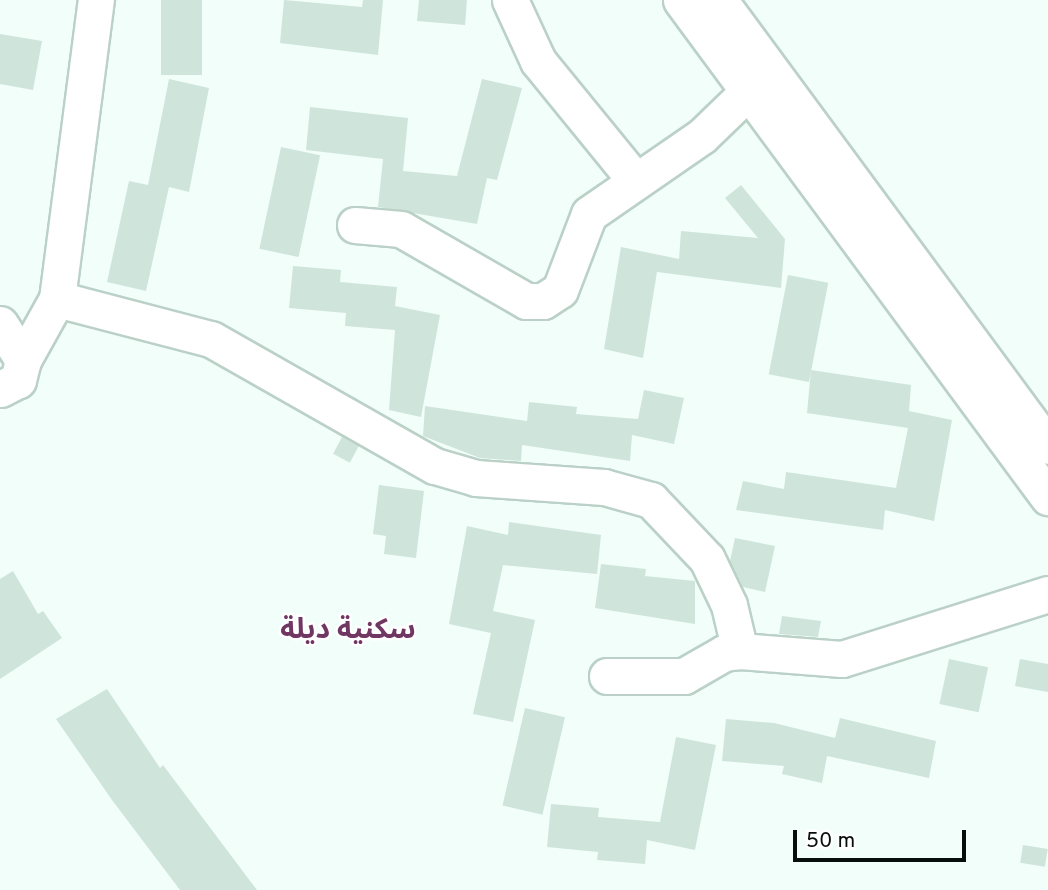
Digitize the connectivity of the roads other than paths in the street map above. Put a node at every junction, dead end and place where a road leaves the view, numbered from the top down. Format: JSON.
{"nodes":[{"id":1,"x":96,"y":0,"type":"edge"},
{"id":2,"x":510,"y":0,"type":"edge"},
{"id":3,"x":681,"y":0,"type":"edge"},
{"id":4,"x":719,"y":0,"type":"edge"},
{"id":5,"x":759,"y":80,"type":"junction"},
{"id":6,"x":636,"y":181,"type":"junction"},
{"id":7,"x":355,"y":225,"type":"dead end"},
{"id":8,"x":57,"y":299,"type":"junction"},
{"id":9,"x":0,"y":324,"type":"edge"},
{"id":10,"x":23,"y":360,"type":"junction"},
{"id":11,"x":0,"y":389,"type":"edge"},
{"id":12,"x":1048,"y":446,"type":"edge"},
{"id":13,"x":1048,"y":497,"type":"edge"},
{"id":14,"x":1048,"y":594,"type":"edge"},
{"id":15,"x":740,"y":651,"type":"junction"},
{"id":16,"x":607,"y":676,"type":"dead end"}],
"edges":[{"from":1,"to":8,"type":"street"},
{"from":2,"to":6,"type":"street"},
{"from":3,"to":5,"type":"street"},
{"from":4,"to":5,"type":"street"},
{"from":5,"to":6,"type":"street"},
{"from":5,"to":12,"type":"street"},
{"from":5,"to":13,"type":"street"},
{"from":6,"to":7,"type":"street"},
{"from":8,"to":10,"type":"street"},
{"from":8,"to":15,"type":"street"},
{"from":9,"to":10,"type":"street"},
{"from":10,"to":11,"type":"street"},
{"from":14,"to":15,"type":"street"},
{"from":15,"to":16,"type":"street"}]}
